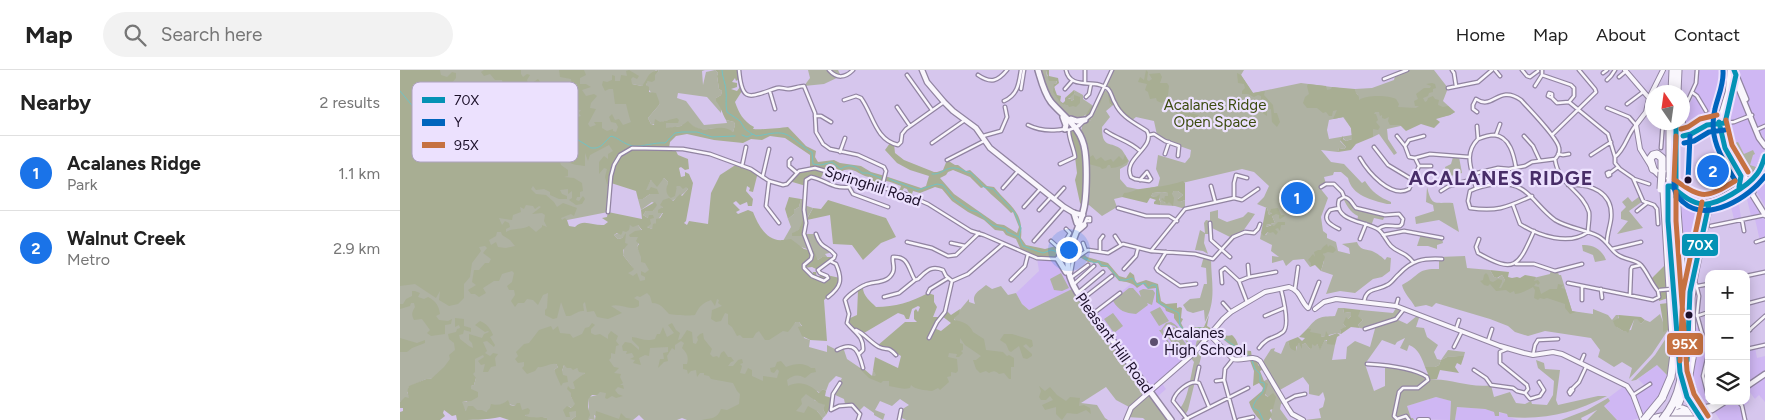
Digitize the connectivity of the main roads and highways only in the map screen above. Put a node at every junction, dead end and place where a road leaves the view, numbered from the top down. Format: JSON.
{"nodes":[{"id":1,"x":922,"y":70,"type":"edge"},
{"id":2,"x":1037,"y":70,"type":"edge"},
{"id":3,"x":1673,"y":70,"type":"edge"},
{"id":4,"x":1678,"y":70,"type":"edge"},
{"id":5,"x":1733,"y":73,"type":"edge"},
{"id":6,"x":1672,"y":85,"type":"edge"},
{"id":7,"x":1677,"y":85,"type":"edge"},
{"id":8,"x":1738,"y":89,"type":"junction"},
{"id":9,"x":1732,"y":92,"type":"junction"},
{"id":10,"x":1724,"y":107,"type":"junction"},
{"id":11,"x":1751,"y":115,"type":"junction"},
{"id":12,"x":1065,"y":117,"type":"junction"},
{"id":13,"x":1719,"y":122,"type":"junction"},
{"id":14,"x":1725,"y":123,"type":"junction"},
{"id":15,"x":1071,"y":129,"type":"junction"},
{"id":16,"x":1757,"y":129,"type":"junction"},
{"id":17,"x":1669,"y":130,"type":"edge"},
{"id":18,"x":1675,"y":130,"type":"edge"},
{"id":19,"x":1081,"y":136,"type":"junction"},
{"id":20,"x":1725,"y":136,"type":"junction"},
{"id":21,"x":1765,"y":141,"type":"edge"},
{"id":22,"x":1765,"y":146,"type":"edge"},
{"id":23,"x":1653,"y":155,"type":"junction"},
{"id":24,"x":1765,"y":156,"type":"edge"},
{"id":25,"x":1645,"y":159,"type":"road end"},
{"id":26,"x":1765,"y":166,"type":"edge"},
{"id":27,"x":1653,"y":169,"type":"joint"},
{"id":28,"x":1755,"y":179,"type":"junction"},
{"id":29,"x":1667,"y":183,"type":"junction"},
{"id":30,"x":1746,"y":185,"type":"junction"},
{"id":31,"x":1704,"y":207,"type":"junction"},
{"id":32,"x":1765,"y":210,"type":"edge"},
{"id":33,"x":1079,"y":215,"type":"junction"},
{"id":34,"x":1765,"y":215,"type":"edge"},
{"id":35,"x":1082,"y":223,"type":"junction"},
{"id":36,"x":1678,"y":234,"type":"junction"},
{"id":37,"x":1058,"y":260,"type":"road end"},
{"id":38,"x":1069,"y":260,"type":"junction"},
{"id":39,"x":1066,"y":272,"type":"junction"},
{"id":40,"x":1675,"y":300,"type":"junction"},
{"id":41,"x":1092,"y":315,"type":"junction"},
{"id":42,"x":1689,"y":356,"type":"junction"},
{"id":43,"x":1764,"y":374,"type":"edge"},
{"id":44,"x":1750,"y":383,"type":"edge"},
{"id":45,"x":1716,"y":405,"type":"edge"},
{"id":46,"x":1717,"y":405,"type":"edge"},
{"id":47,"x":1711,"y":408,"type":"junction"},
{"id":48,"x":1695,"y":414,"type":"edge"},
{"id":49,"x":1169,"y":420,"type":"edge"},
{"id":50,"x":1643,"y":420,"type":"edge"},
{"id":51,"x":1663,"y":420,"type":"edge"},
{"id":52,"x":1670,"y":420,"type":"edge"}],
"edges":[{"from":1,"to":33,"type":"main road"},
{"from":2,"to":12,"type":"main road","name":"Pleasant Hill Road"},
{"from":3,"to":6,"type":"highway"},
{"from":4,"to":7,"type":"highway"},
{"from":5,"to":8,"type":"main road"},
{"from":5,"to":9,"type":"main road"},
{"from":5,"to":10,"type":"main road"},
{"from":5,"to":11,"type":"main road"},
{"from":8,"to":9,"type":"main road"},
{"from":8,"to":11,"type":"main road"},
{"from":9,"to":14,"type":"main road"},
{"from":10,"to":13,"type":"main road"},
{"from":10,"to":14,"type":"main road"},
{"from":11,"to":16,"type":"main road"},
{"from":12,"to":15,"type":"main road","name":"Pleasant Hill Road"},
{"from":12,"to":19,"type":"main road"},
{"from":13,"to":20,"type":"main road"},
{"from":13,"to":30,"type":"main road"},
{"from":14,"to":20,"type":"main road"},
{"from":15,"to":19,"type":"main road","name":"Pleasant Hill Road"},
{"from":15,"to":33,"type":"main road","name":"Pleasant Hill Road"},
{"from":16,"to":21,"type":"main road"},
{"from":16,"to":22,"type":"main road"},
{"from":17,"to":29,"type":"highway"},
{"from":18,"to":29,"type":"highway"},
{"from":19,"to":33,"type":"main road","name":"Pleasant Hill Road"},
{"from":20,"to":30,"type":"main road"},
{"from":23,"to":25,"type":"highway"},
{"from":23,"to":27,"type":"highway"},
{"from":23,"to":29,"type":"highway"},
{"from":24,"to":28,"type":"highway"},
{"from":26,"to":28,"type":"highway"},
{"from":27,"to":29,"type":"highway"},
{"from":28,"to":30,"type":"highway"},
{"from":29,"to":31,"type":"highway"},
{"from":29,"to":36,"type":"highway","bridge":true},
{"from":29,"to":40,"type":"highway","bridge":true},
{"from":29,"to":40,"type":"highway"},
{"from":29,"to":50,"type":"highway","bridge":true},
{"from":30,"to":31,"type":"highway"},
{"from":30,"to":32,"type":"main road"},
{"from":30,"to":34,"type":"main road"},
{"from":31,"to":42,"type":"highway"},
{"from":33,"to":35,"type":"main road","name":"Pleasant Hill Road"},
{"from":35,"to":38,"type":"main road","name":"Pleasant Hill Road"},
{"from":35,"to":38,"type":"main road","name":"Pleasant Hill Road"},
{"from":36,"to":42,"type":"highway"},
{"from":36,"to":51,"type":"highway","bridge":true},
{"from":37,"to":39,"type":"main road"},
{"from":38,"to":39,"type":"main road","name":"Pleasant Hill Road"},
{"from":38,"to":41,"type":"main road","name":"Pleasant Hill Road"},
{"from":39,"to":41,"type":"main road","name":"Pleasant Hill Road"},
{"from":40,"to":48,"type":"highway"},
{"from":41,"to":49,"type":"main road","name":"Pleasant Hill Road"},
{"from":42,"to":48,"type":"highway"},
{"from":42,"to":51,"type":"highway","bridge":true},
{"from":43,"to":44,"type":"main road"},
{"from":45,"to":47,"type":"main road"},
{"from":46,"to":47,"type":"main road"},
{"from":47,"to":48,"type":"main road"},
{"from":48,"to":50,"type":"highway"},
{"from":48,"to":52,"type":"highway","bridge":true},
{"from":48,"to":52,"type":"highway"}]}
